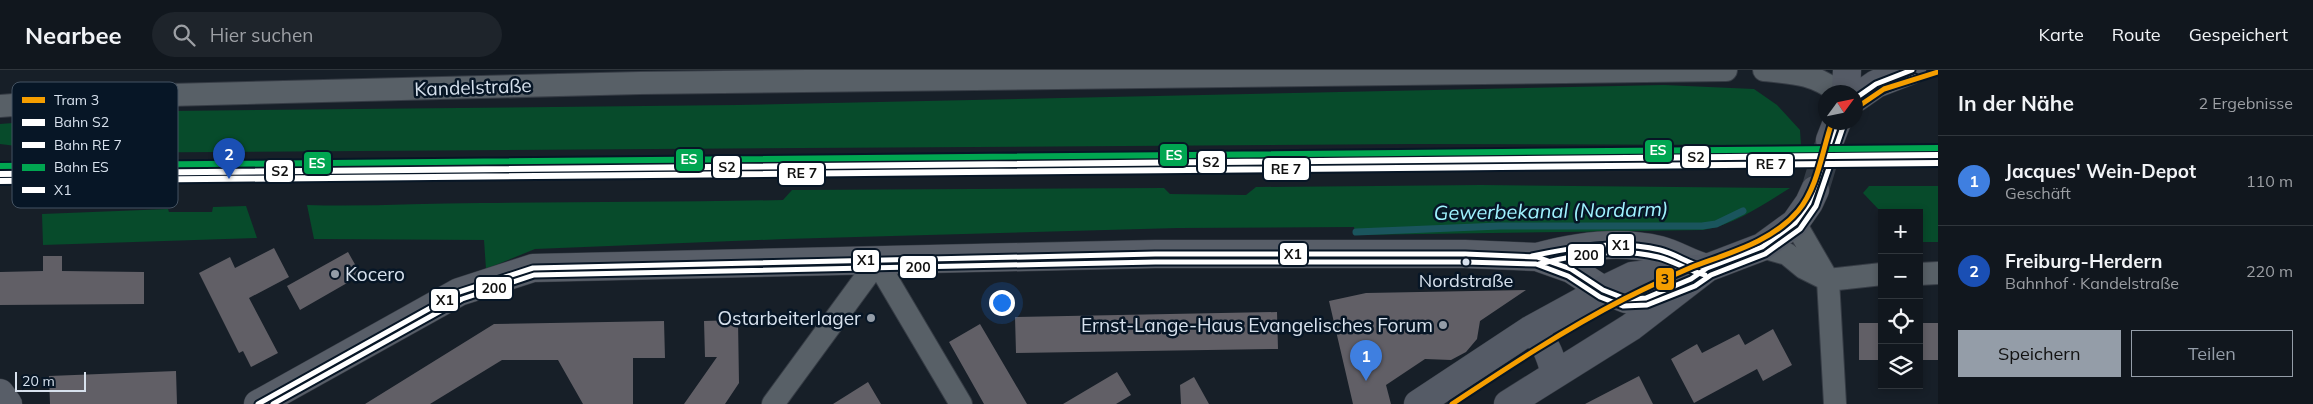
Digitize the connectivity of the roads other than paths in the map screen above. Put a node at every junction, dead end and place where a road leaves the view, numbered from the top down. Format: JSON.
{"nodes":[{"id":1,"x":1726,"y":70,"type":"edge"},
{"id":2,"x":1764,"y":70,"type":"edge"},
{"id":3,"x":1848,"y":70,"type":"edge"},
{"id":4,"x":1912,"y":70,"type":"edge"},
{"id":5,"x":641,"y":76,"type":"edge"},
{"id":6,"x":1828,"y":85,"type":"edge"},
{"id":7,"x":1847,"y":85,"type":"edge"},
{"id":8,"x":1863,"y":93,"type":"edge"},
{"id":9,"x":178,"y":94,"type":"edge"},
{"id":10,"x":1814,"y":190,"type":"tunnel mouth"},
{"id":11,"x":1796,"y":223,"type":"junction"},
{"id":12,"x":1762,"y":247,"type":"junction"},
{"id":13,"x":1537,"y":257,"type":"junction"},
{"id":14,"x":877,"y":262,"type":"junction"},
{"id":15,"x":1938,"y":273,"type":"edge"},
{"id":16,"x":1699,"y":274,"type":"junction"},
{"id":17,"x":1878,"y":274,"type":"edge"},
{"id":18,"x":1923,"y":274,"type":"edge"},
{"id":19,"x":1828,"y":280,"type":"junction"},
{"id":20,"x":1603,"y":290,"type":"junction"},
{"id":21,"x":1530,"y":330,"type":"junction"},
{"id":22,"x":1555,"y":373,"type":"junction"},
{"id":23,"x":0,"y":393,"type":"edge"},
{"id":24,"x":8,"y":404,"type":"edge"},
{"id":25,"x":258,"y":404,"type":"edge"},
{"id":26,"x":773,"y":404,"type":"edge"},
{"id":27,"x":962,"y":404,"type":"edge"},
{"id":28,"x":1418,"y":404,"type":"edge"},
{"id":29,"x":1508,"y":404,"type":"edge"},
{"id":30,"x":1835,"y":404,"type":"edge"}],
"edges":[{"from":1,"to":5,"type":"street","name":"Kandelstraße"},
{"from":2,"to":6,"type":"street"},
{"from":3,"to":7,"type":"main road"},
{"from":4,"to":8,"type":"main road"},
{"from":5,"to":9,"type":"street","name":"Kandelstraße"},
{"from":10,"to":11,"type":"main road"},
{"from":11,"to":12,"type":"main road"},
{"from":11,"to":19,"type":"street"},
{"from":12,"to":16,"type":"main road"},
{"from":12,"to":19,"type":"street"},
{"from":13,"to":14,"type":"main road"},
{"from":13,"to":16,"type":"main road"},
{"from":13,"to":20,"type":"main road"},
{"from":14,"to":25,"type":"main road"},
{"from":14,"to":26,"type":"street"},
{"from":14,"to":27,"type":"street"},
{"from":15,"to":18,"type":"street"},
{"from":16,"to":20,"type":"main road"},
{"from":16,"to":22,"type":"main road"},
{"from":17,"to":19,"type":"street"},
{"from":19,"to":30,"type":"street"},
{"from":20,"to":21,"type":"main road"},
{"from":21,"to":22,"type":"main road"},
{"from":21,"to":28,"type":"main road"},
{"from":22,"to":29,"type":"main road"},
{"from":23,"to":24,"type":"main road"}]}
